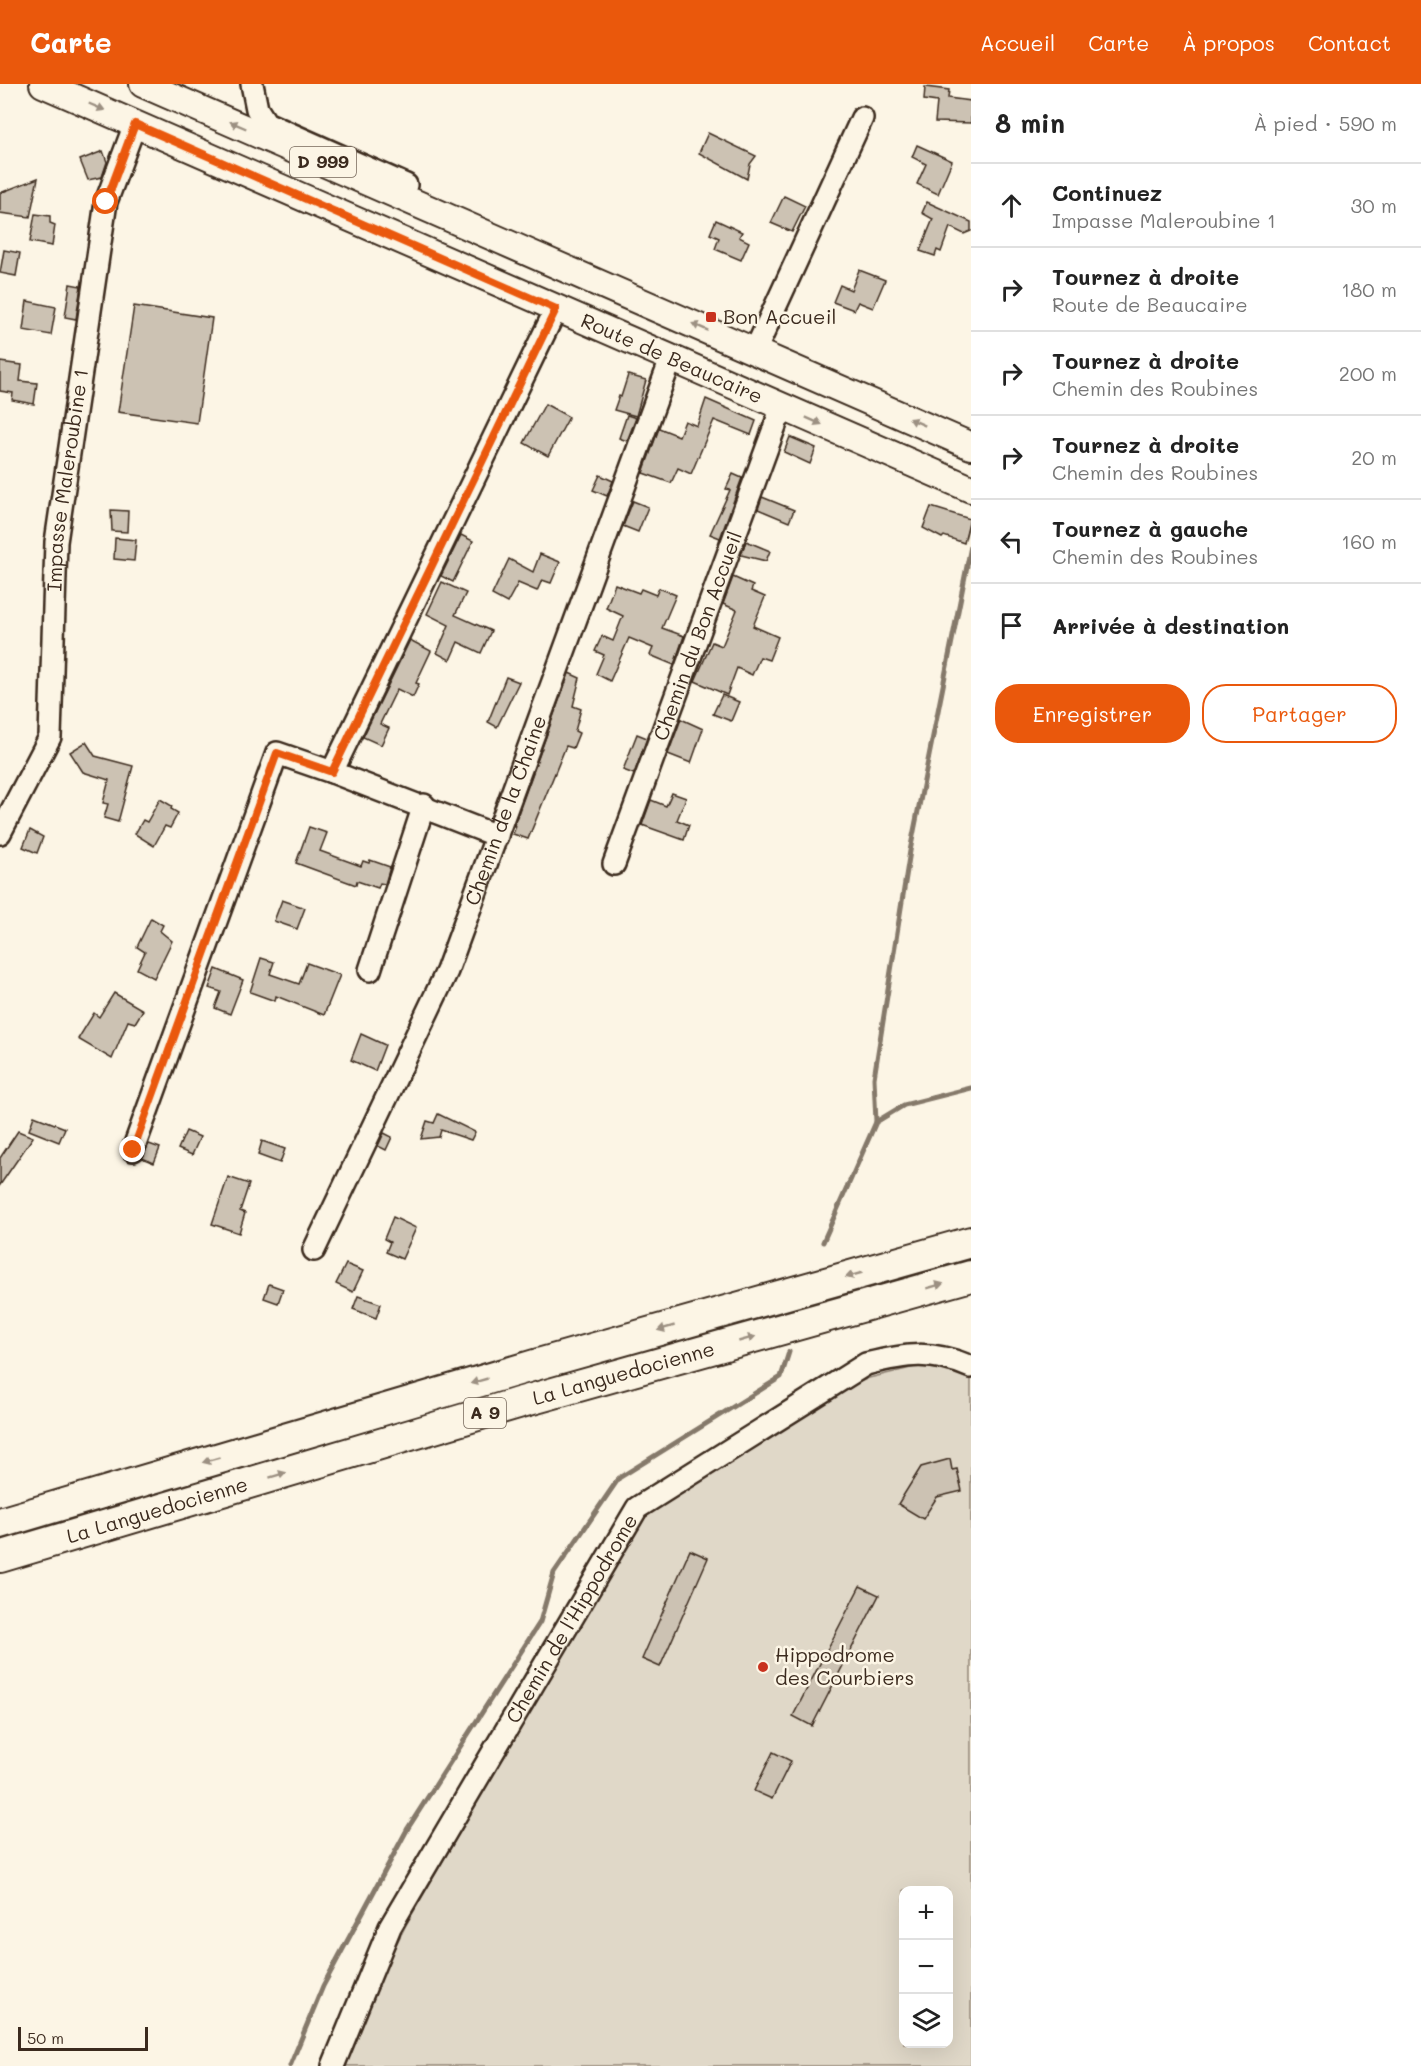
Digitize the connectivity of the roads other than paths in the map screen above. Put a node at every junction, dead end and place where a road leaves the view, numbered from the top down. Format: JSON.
{"nodes":[{"id":1,"x":43,"y":84,"type":"edge"},
{"id":2,"x":143,"y":84,"type":"edge"},
{"id":3,"x":252,"y":84,"type":"edge"},
{"id":4,"x":862,"y":118,"type":"dead end"},
{"id":5,"x":135,"y":124,"type":"junction"},
{"id":6,"x":503,"y":240,"type":"junction"},
{"id":7,"x":556,"y":309,"type":"junction"},
{"id":8,"x":755,"y":351,"type":"junction"},
{"id":9,"x":671,"y":359,"type":"junction"},
{"id":10,"x":782,"y":407,"type":"junction"},
{"id":11,"x":971,"y":446,"type":"edge"},
{"id":12,"x":971,"y":489,"type":"edge"},
{"id":13,"x":332,"y":772,"type":"junction"},
{"id":14,"x":424,"y":805,"type":"junction"},
{"id":15,"x":0,"y":833,"type":"edge"},
{"id":16,"x":497,"y":836,"type":"junction"},
{"id":17,"x":614,"y":864,"type":"dead end"},
{"id":18,"x":370,"y":970,"type":"dead end"},
{"id":19,"x":133,"y":1150,"type":"dead end"},
{"id":20,"x":971,"y":1242,"type":"edge"},
{"id":21,"x":314,"y":1250,"type":"dead end"},
{"id":22,"x":971,"y":1275,"type":"edge"},
{"id":23,"x":971,"y":1367,"type":"edge"},
{"id":24,"x":0,"y":1523,"type":"edge"},
{"id":25,"x":0,"y":1557,"type":"edge"},
{"id":26,"x":333,"y":2066,"type":"edge"}],
"edges":[{"from":1,"to":5,"type":"main road","name":"Route de Beaucaire","number":"D 999","one_way":true},
{"from":6,"to":2,"type":"main road","name":"Route de Beaucaire","number":"D 999","one_way":true},
{"from":3,"to":6,"type":"street"},
{"from":4,"to":8,"type":"street"},
{"from":5,"to":7,"type":"main road","name":"Route de Beaucaire","number":"D 999"},
{"from":5,"to":15,"type":"street","name":"Impasse Maleroubine 1"},
{"from":8,"to":6,"type":"main road","name":"Route de Beaucaire","number":"D 999","one_way":true},
{"from":7,"to":9,"type":"main road","name":"Route de Beaucaire","number":"D 999"},
{"from":7,"to":13,"type":"street"},
{"from":11,"to":8,"type":"main road","name":"Route de Beaucaire","number":"D 999","one_way":true},
{"from":9,"to":10,"type":"main road","name":"Route de Beaucaire","number":"D 999"},
{"from":9,"to":16,"type":"street","name":"Chemin de la Chaine"},
{"from":10,"to":12,"type":"main road","name":"Route de Beaucaire","number":"D 999","one_way":true},
{"from":10,"to":17,"type":"street","name":"Chemin du Bon Accueil"},
{"from":13,"to":14,"type":"street"},
{"from":13,"to":19,"type":"street"},
{"from":14,"to":16,"type":"street"},
{"from":14,"to":18,"type":"street"},
{"from":16,"to":21,"type":"street","name":"Chemin de la Chaine"},
{"from":20,"to":24,"type":"highway","name":"La Languedocienne","number":"A 9","one_way":true},
{"from":25,"to":22,"type":"highway","name":"La Languedocienne","number":"A 9","one_way":true},
{"from":23,"to":26,"type":"street","name":"Chemin de l'Hippodrome"}]}
